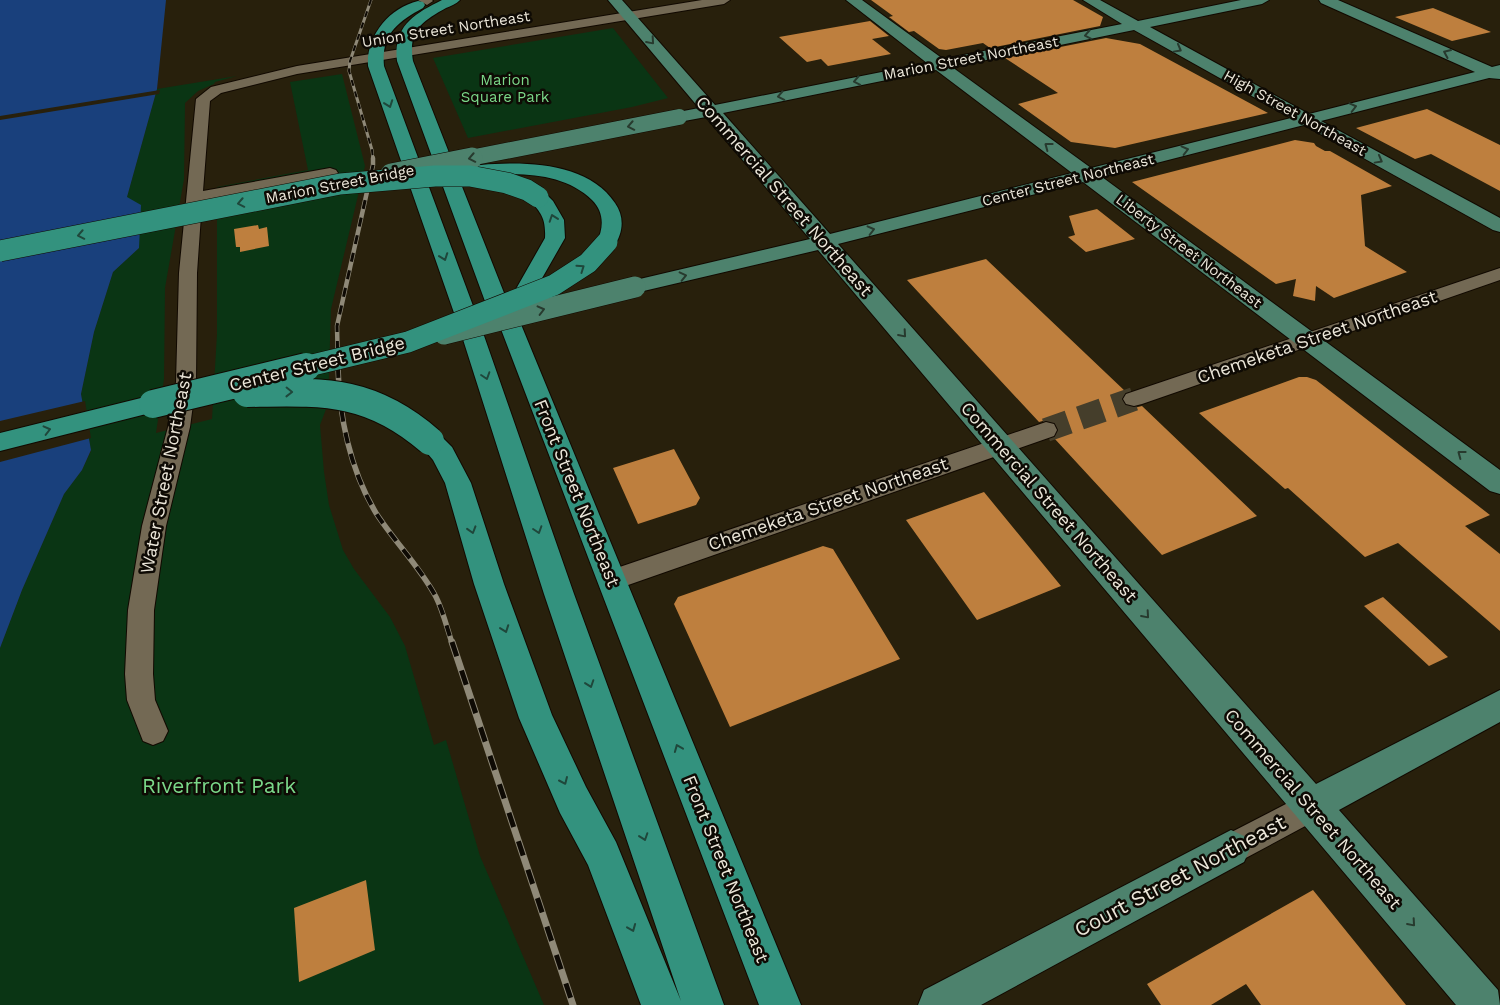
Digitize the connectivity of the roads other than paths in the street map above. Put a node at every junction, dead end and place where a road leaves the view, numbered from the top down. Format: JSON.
{"nodes":[{"id":1,"x":453,"y":0,"type":"edge"},
{"id":2,"x":615,"y":0,"type":"edge"},
{"id":3,"x":724,"y":0,"type":"edge"},
{"id":4,"x":853,"y":0,"type":"edge"},
{"id":5,"x":1090,"y":0,"type":"edge"},
{"id":6,"x":1262,"y":0,"type":"edge"},
{"id":7,"x":1326,"y":0,"type":"edge"},
{"id":8,"x":427,"y":4,"type":"edge"},
{"id":9,"x":629,"y":16,"type":"junction"},
{"id":10,"x":1136,"y":25,"type":"junction"},
{"id":11,"x":389,"y":55,"type":"junction"},
{"id":12,"x":940,"y":65,"type":"junction"},
{"id":13,"x":1497,"y":73,"type":"edge"},
{"id":14,"x":206,"y":95,"type":"joint"},
{"id":15,"x":710,"y":111,"type":"junction"},
{"id":16,"x":679,"y":117,"type":"joint"},
{"id":17,"x":1306,"y":120,"type":"junction"},
{"id":18,"x":448,"y":175,"type":"junction"},
{"id":19,"x":1087,"y":175,"type":"junction"},
{"id":20,"x":335,"y":178,"type":"junction"},
{"id":21,"x":194,"y":198,"type":"junction"},
{"id":22,"x":1500,"y":226,"type":"edge"},
{"id":23,"x":829,"y":247,"type":"junction"},
{"id":24,"x":0,"y":251,"type":"edge"},
{"id":25,"x":1500,"y":274,"type":"edge"},
{"id":26,"x":635,"y":287,"type":"joint"},
{"id":27,"x":510,"y":324,"type":"junction"},
{"id":28,"x":1308,"y":340,"type":"junction"},
{"id":29,"x":408,"y":342,"type":"junction"},
{"id":30,"x":1134,"y":399,"type":"tunnel mouth"},
{"id":31,"x":153,"y":404,"type":"junction"},
{"id":32,"x":1025,"y":437,"type":"junction"},
{"id":33,"x":0,"y":442,"type":"edge"},
{"id":34,"x":1500,"y":484,"type":"edge"},
{"id":35,"x":611,"y":580,"type":"junction"},
{"id":36,"x":1500,"y":706,"type":"edge"},
{"id":37,"x":153,"y":731,"type":"dead end"},
{"id":38,"x":1311,"y":806,"type":"junction"},
{"id":39,"x":1231,"y":849,"type":"joint"},
{"id":40,"x":662,"y":1005,"type":"edge"},
{"id":41,"x":703,"y":1005,"type":"edge"},
{"id":42,"x":780,"y":1005,"type":"edge"},
{"id":43,"x":940,"y":1005,"type":"edge"},
{"id":44,"x":1483,"y":1005,"type":"edge"}],
"edges":[{"from":1,"to":8,"type":"highway","name":"Front Street Northeast"},
{"from":2,"to":9,"type":"main road","name":"Commercial Street Northeast"},
{"from":3,"to":9,"type":"street","name":"Union Street Northeast"},
{"from":4,"to":12,"type":"main road","name":"Liberty Street Northeast"},
{"from":5,"to":10,"type":"main road","name":"High Street Northeast"},
{"from":6,"to":10,"type":"main road","name":"Marion Street Northeast"},
{"from":13,"to":7,"type":"main road","one_way":true},
{"from":8,"to":11,"type":"highway","name":"Front Street Northeast"},
{"from":8,"to":11,"type":"highway","name":"Front Street Northeast"},
{"from":9,"to":11,"type":"street","name":"Union Street Northeast"},
{"from":9,"to":15,"type":"main road","name":"Commercial Street Northeast","one_way":true},
{"from":10,"to":12,"type":"main road","name":"Marion Street Northeast","one_way":true},
{"from":10,"to":17,"type":"main road","name":"High Street Northeast","one_way":true},
{"from":11,"to":14,"type":"street","name":"Union Street Northeast"},
{"from":11,"to":18,"type":"highway","name":"Front Street Northeast"},
{"from":11,"to":41,"type":"highway","one_way":true},
{"from":12,"to":15,"type":"main road","name":"Marion Street Northeast","one_way":true},
{"from":19,"to":12,"type":"main road","name":"Liberty Street Northeast","one_way":true},
{"from":17,"to":13,"type":"main road","name":"Center Street Northeast","one_way":true},
{"from":14,"to":21,"type":"street","name":"Water Street Northeast"},
{"from":15,"to":16,"type":"main road","name":"Marion Street Northeast"},
{"from":15,"to":23,"type":"main road","name":"Commercial Street Northeast"},
{"from":16,"to":20,"type":"main road","name":"Marion Street Bridge","one_way":true,"bridge":true},
{"from":19,"to":17,"type":"main road","name":"Center Street Northeast","one_way":true},
{"from":17,"to":22,"type":"main road","name":"High Street Northeast","one_way":true},
{"from":18,"to":27,"type":"highway","name":"Front Street Northeast"},
{"from":29,"to":18,"type":"highway","one_way":true,"bridge":true},
{"from":23,"to":19,"type":"main road","name":"Center Street Northeast","one_way":true},
{"from":19,"to":28,"type":"main road","name":"Liberty Street Northeast"},
{"from":20,"to":21,"type":"street"},
{"from":20,"to":24,"type":"highway","name":"Marion Street Bridge","one_way":true,"bridge":true},
{"from":27,"to":20,"type":"highway","one_way":true,"bridge":true},
{"from":21,"to":37,"type":"street","name":"Water Street Northeast"},
{"from":26,"to":23,"type":"main road","name":"Center Street Northeast","one_way":true},
{"from":23,"to":32,"type":"main road","name":"Commercial Street Northeast","one_way":true},
{"from":25,"to":28,"type":"street","name":"Chemeketa Street Northeast"},
{"from":29,"to":26,"type":"main road","name":"Center Street Bridge","one_way":true,"bridge":true},
{"from":27,"to":35,"type":"highway","name":"Front Street Northeast"},
{"from":28,"to":30,"type":"street","name":"Chemeketa Street Northeast"},
{"from":34,"to":28,"type":"main road","name":"Liberty Street Northeast","one_way":true},
{"from":29,"to":31,"type":"highway","name":"Center Street Bridge","bridge":true},
{"from":33,"to":31,"type":"highway","name":"Center Street Bridge","one_way":true},
{"from":31,"to":40,"type":"highway","one_way":true,"bridge":true},
{"from":32,"to":35,"type":"street","name":"Chemeketa Street Northeast"},
{"from":32,"to":38,"type":"main road","name":"Commercial Street Northeast","one_way":true},
{"from":42,"to":35,"type":"highway","name":"Front Street Northeast","one_way":true},
{"from":36,"to":38,"type":"main road","name":"Court Street Northeast"},
{"from":38,"to":39,"type":"street","name":"Court Street Northeast"},
{"from":38,"to":44,"type":"main road","name":"Commercial Street Northeast","one_way":true},
{"from":39,"to":43,"type":"main road","name":"Court Street Northeast"}]}
